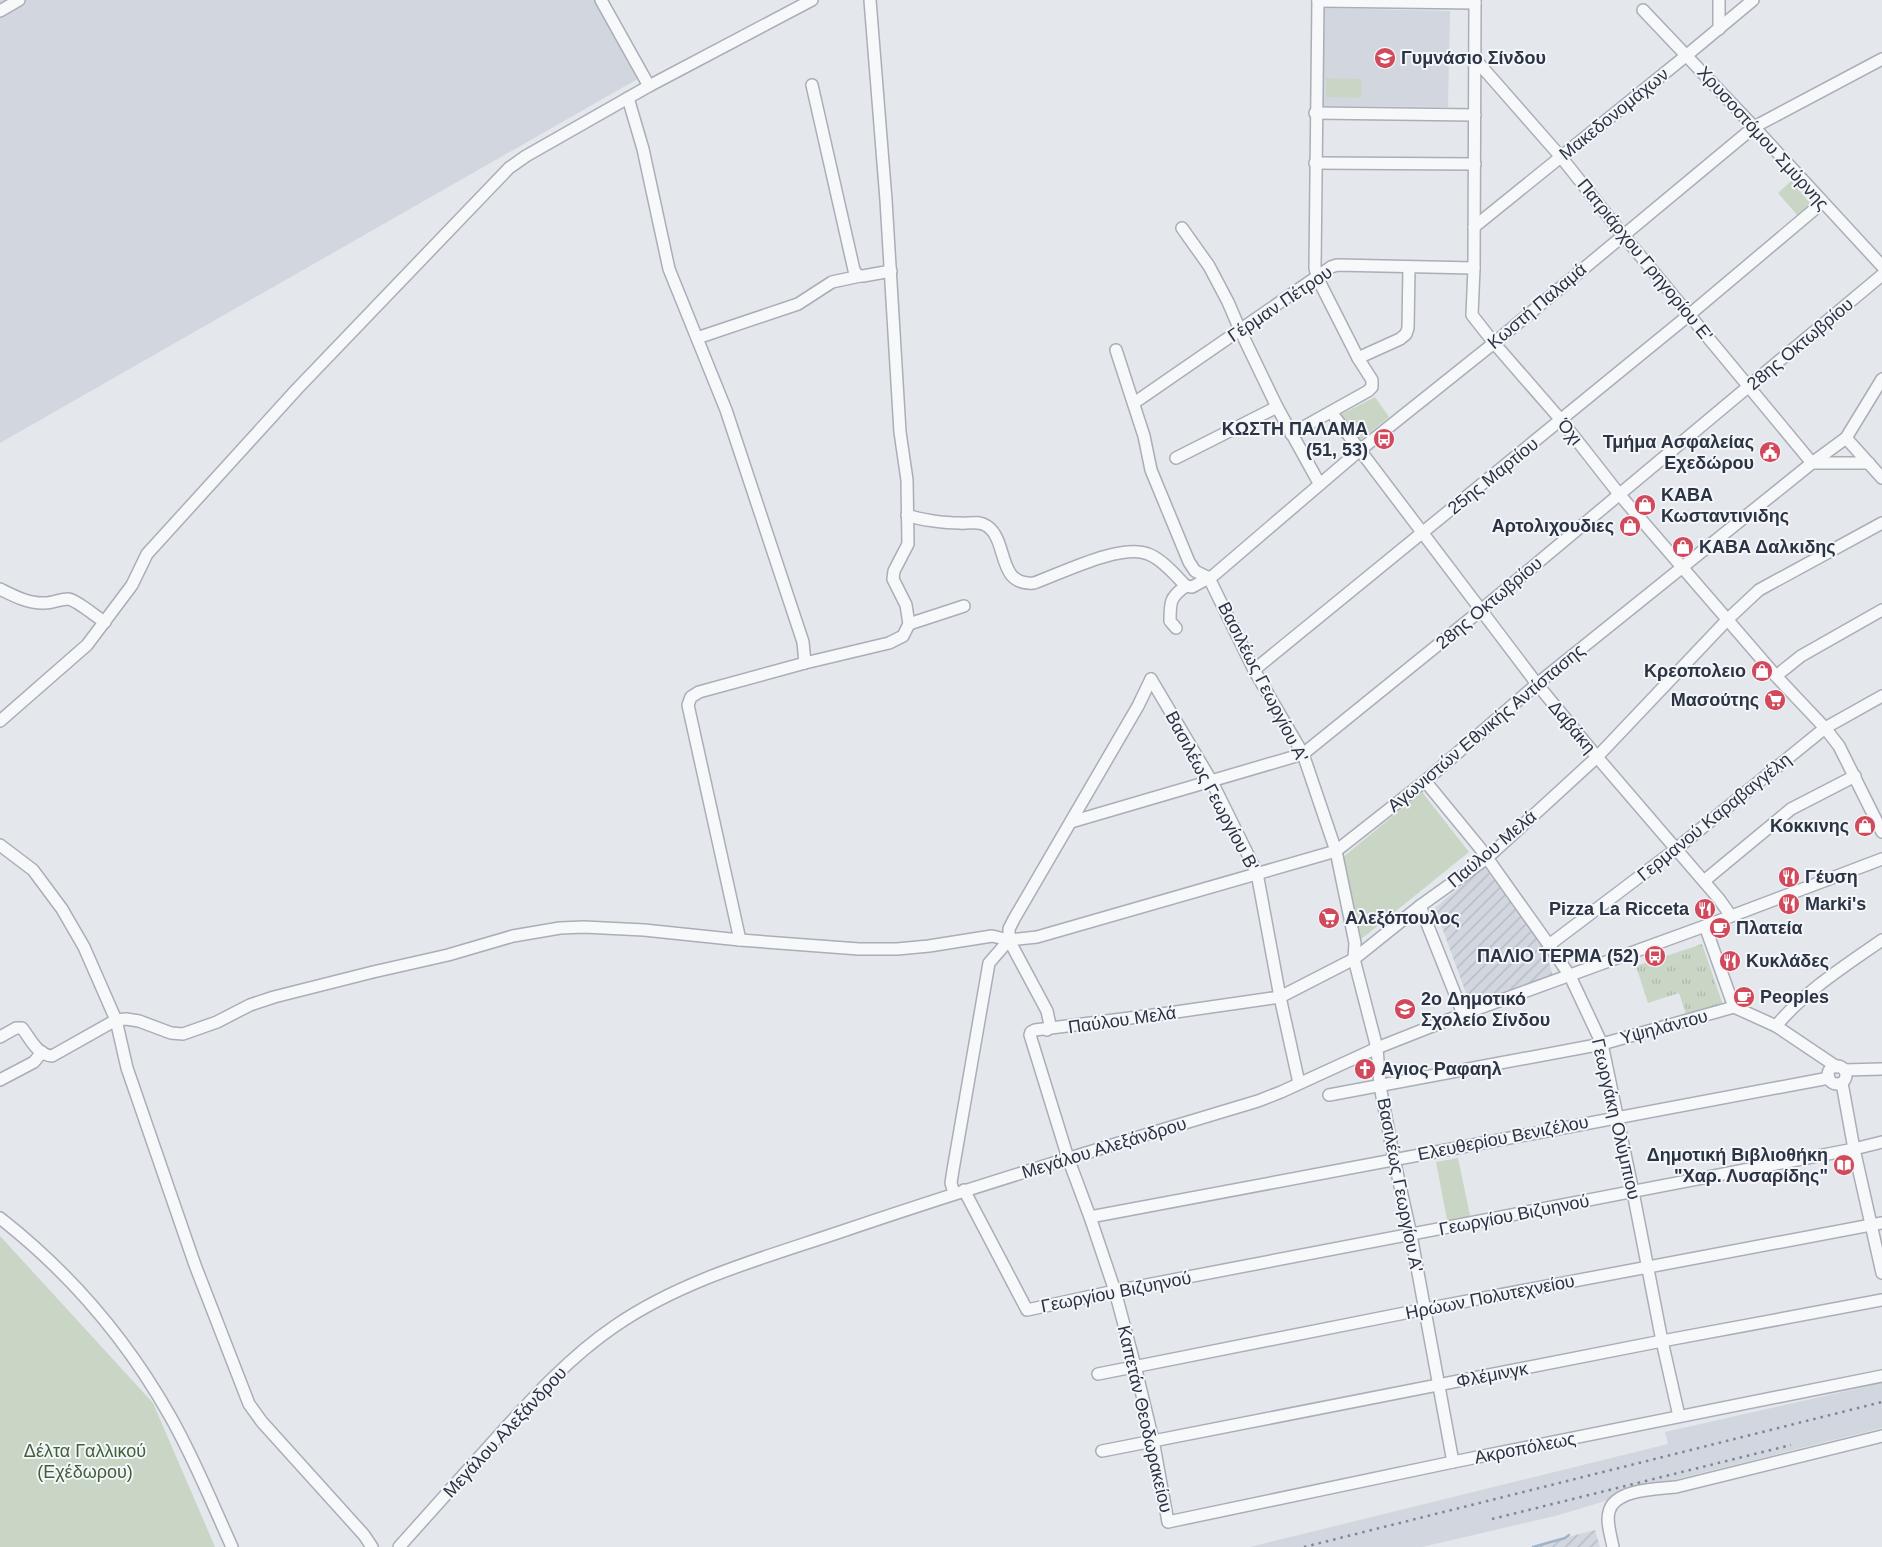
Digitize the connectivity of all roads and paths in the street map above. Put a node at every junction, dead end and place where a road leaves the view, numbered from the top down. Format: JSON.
{"nodes":[{"id":1,"x":19,"y":0,"type":"edge"},
{"id":2,"x":601,"y":0,"type":"edge"},
{"id":3,"x":812,"y":0,"type":"edge"},
{"id":4,"x":870,"y":0,"type":"edge"},
{"id":5,"x":1718,"y":0,"type":"edge"},
{"id":6,"x":1753,"y":0,"type":"edge"},
{"id":7,"x":1318,"y":1,"type":"edge"},
{"id":8,"x":1475,"y":1,"type":"edge"},
{"id":9,"x":1643,"y":10,"type":"dead end"},
{"id":10,"x":0,"y":11,"type":"edge"},
{"id":11,"x":1719,"y":29,"type":"junction"},
{"id":12,"x":1688,"y":55,"type":"junction"},
{"id":13,"x":1475,"y":58,"type":"junction"},
{"id":14,"x":1882,"y":59,"type":"edge"},
{"id":15,"x":648,"y":86,"type":"junction"},
{"id":16,"x":812,"y":86,"type":"dead end"},
{"id":17,"x":628,"y":98,"type":"junction"},
{"id":18,"x":1316,"y":113,"type":"junction"},
{"id":19,"x":1475,"y":115,"type":"junction"},
{"id":20,"x":1754,"y":127,"type":"junction"},
{"id":21,"x":1561,"y":157,"type":"junction"},
{"id":22,"x":1315,"y":163,"type":"junction"},
{"id":23,"x":1475,"y":164,"type":"junction"},
{"id":24,"x":1822,"y":203,"type":"junction"},
{"id":25,"x":1474,"y":227,"type":"junction"},
{"id":26,"x":1182,"y":228,"type":"dead end"},
{"id":27,"x":1623,"y":235,"type":"junction"},
{"id":28,"x":1882,"y":266,"type":"edge"},
{"id":29,"x":1409,"y":268,"type":"junction"},
{"id":30,"x":1474,"y":268,"type":"junction"},
{"id":31,"x":891,"y":271,"type":"junction"},
{"id":32,"x":1882,"y":275,"type":"edge"},
{"id":33,"x":860,"y":276,"type":"junction"},
{"id":34,"x":1318,"y":277,"type":"junction"},
{"id":35,"x":1689,"y":314,"type":"junction"},
{"id":36,"x":1240,"y":330,"type":"junction"},
{"id":37,"x":697,"y":338,"type":"junction"},
{"id":38,"x":1494,"y":343,"type":"junction"},
{"id":39,"x":1116,"y":350,"type":"dead end"},
{"id":40,"x":1358,"y":358,"type":"junction"},
{"id":41,"x":1882,"y":379,"type":"edge"},
{"id":42,"x":1750,"y":386,"type":"junction"},
{"id":43,"x":1134,"y":403,"type":"junction"},
{"id":44,"x":1277,"y":407,"type":"junction"},
{"id":45,"x":1331,"y":412,"type":"junction"},
{"id":46,"x":1561,"y":420,"type":"junction"},
{"id":47,"x":1291,"y":434,"type":"junction"},
{"id":48,"x":1846,"y":438,"type":"junction"},
{"id":49,"x":1360,"y":450,"type":"junction"},
{"id":50,"x":1176,"y":458,"type":"dead end"},
{"id":51,"x":1812,"y":463,"type":"junction"},
{"id":52,"x":1869,"y":463,"type":"junction"},
{"id":53,"x":1882,"y":478,"type":"edge"},
{"id":54,"x":1319,"y":483,"type":"junction"},
{"id":55,"x":1619,"y":494,"type":"junction"},
{"id":56,"x":907,"y":514,"type":"junction"},
{"id":57,"x":1882,"y":523,"type":"edge"},
{"id":58,"x":1422,"y":533,"type":"junction"},
{"id":59,"x":1682,"y":568,"type":"junction"},
{"id":60,"x":1209,"y":578,"type":"junction"},
{"id":61,"x":1186,"y":586,"type":"junction"},
{"id":62,"x":0,"y":589,"type":"edge"},
{"id":63,"x":964,"y":606,"type":"dead end"},
{"id":64,"x":1481,"y":610,"type":"junction"},
{"id":65,"x":1882,"y":610,"type":"edge"},
{"id":66,"x":1728,"y":619,"type":"junction"},
{"id":67,"x":105,"y":622,"type":"junction"},
{"id":68,"x":909,"y":624,"type":"junction"},
{"id":69,"x":1176,"y":628,"type":"dead end"},
{"id":70,"x":805,"y":663,"type":"junction"},
{"id":71,"x":1254,"y":670,"type":"junction"},
{"id":72,"x":1776,"y":676,"type":"junction"},
{"id":73,"x":1537,"y":684,"type":"junction"},
{"id":74,"x":1882,"y":696,"type":"edge"},
{"id":75,"x":0,"y":721,"type":"edge"},
{"id":76,"x":1824,"y":728,"type":"junction"},
{"id":77,"x":1302,"y":754,"type":"junction"},
{"id":78,"x":1597,"y":757,"type":"junction"},
{"id":79,"x":1855,"y":776,"type":"junction"},
{"id":80,"x":1425,"y":781,"type":"junction"},
{"id":81,"x":1212,"y":782,"type":"junction"},
{"id":82,"x":1071,"y":822,"type":"junction"},
{"id":83,"x":1882,"y":832,"type":"edge"},
{"id":84,"x":0,"y":845,"type":"edge"},
{"id":85,"x":1676,"y":849,"type":"junction"},
{"id":86,"x":1336,"y":851,"type":"junction"},
{"id":87,"x":1487,"y":858,"type":"junction"},
{"id":88,"x":1882,"y":859,"type":"edge"},
{"id":89,"x":1258,"y":873,"type":"junction"},
{"id":90,"x":1704,"y":881,"type":"junction"},
{"id":91,"x":1420,"y":906,"type":"junction"},
{"id":92,"x":1731,"y":916,"type":"junction"},
{"id":93,"x":1705,"y":926,"type":"junction"},
{"id":94,"x":740,"y":940,"type":"junction"},
{"id":95,"x":1009,"y":940,"type":"junction"},
{"id":96,"x":1882,"y":940,"type":"edge"},
{"id":97,"x":1549,"y":945,"type":"junction"},
{"id":98,"x":1354,"y":959,"type":"junction"},
{"id":99,"x":1570,"y":976,"type":"junction"},
{"id":100,"x":1280,"y":997,"type":"junction"},
{"id":101,"x":1734,"y":1007,"type":"junction"},
{"id":102,"x":1463,"y":1014,"type":"junction"},
{"id":103,"x":116,"y":1020,"type":"junction"},
{"id":104,"x":1776,"y":1026,"type":"junction"},
{"id":105,"x":1047,"y":1030,"type":"junction"},
{"id":106,"x":1031,"y":1032,"type":"joint"},
{"id":107,"x":0,"y":1037,"type":"edge"},
{"id":108,"x":1602,"y":1044,"type":"junction"},
{"id":109,"x":1377,"y":1048,"type":"junction"},
{"id":110,"x":42,"y":1052,"type":"junction"},
{"id":111,"x":1840,"y":1068,"type":"junction"},
{"id":112,"x":1882,"y":1069,"type":"edge"},
{"id":113,"x":1829,"y":1078,"type":"junction"},
{"id":114,"x":0,"y":1080,"type":"edge"},
{"id":115,"x":1299,"y":1083,"type":"junction"},
{"id":116,"x":1842,"y":1083,"type":"junction"},
{"id":117,"x":1380,"y":1086,"type":"junction"},
{"id":118,"x":1329,"y":1095,"type":"dead end"},
{"id":119,"x":1617,"y":1117,"type":"junction"},
{"id":120,"x":1882,"y":1142,"type":"edge"},
{"id":121,"x":1854,"y":1149,"type":"junction"},
{"id":122,"x":1068,"y":1158,"type":"junction"},
{"id":123,"x":1394,"y":1159,"type":"junction"},
{"id":124,"x":959,"y":1192,"type":"junction"},
{"id":125,"x":1633,"y":1192,"type":"junction"},
{"id":126,"x":1090,"y":1216,"type":"junction"},
{"id":127,"x":0,"y":1218,"type":"edge"},
{"id":128,"x":1876,"y":1224,"type":"edge"},
{"id":129,"x":1411,"y":1235,"type":"junction"},
{"id":130,"x":1646,"y":1268,"type":"junction"},
{"id":131,"x":1882,"y":1273,"type":"edge"},
{"id":132,"x":1115,"y":1291,"type":"junction"},
{"id":133,"x":1882,"y":1300,"type":"edge"},
{"id":134,"x":1425,"y":1310,"type":"junction"},
{"id":135,"x":1662,"y":1341,"type":"junction"},
{"id":136,"x":1135,"y":1366,"type":"junction"},
{"id":137,"x":1098,"y":1374,"type":"dead end"},
{"id":138,"x":1882,"y":1376,"type":"edge"},
{"id":139,"x":1438,"y":1386,"type":"junction"},
{"id":140,"x":1680,"y":1416,"type":"junction"},
{"id":141,"x":1882,"y":1436,"type":"edge"},
{"id":142,"x":1153,"y":1440,"type":"junction"},
{"id":143,"x":1102,"y":1451,"type":"dead end"},
{"id":144,"x":1453,"y":1462,"type":"junction"},
{"id":145,"x":1168,"y":1522,"type":"joint"},
{"id":146,"x":232,"y":1547,"type":"edge"},
{"id":147,"x":372,"y":1547,"type":"edge"},
{"id":148,"x":399,"y":1547,"type":"edge"},
{"id":149,"x":1613,"y":1547,"type":"edge"}],
"edges":[{"from":1,"to":10,"type":"street"},
{"from":2,"to":15,"type":"street"},
{"from":3,"to":15,"type":"street"},
{"from":4,"to":31,"type":"street"},
{"from":5,"to":11,"type":"street"},
{"from":6,"to":11,"type":"street","name":"Μακεδονομάχων"},
{"from":7,"to":8,"type":"street"},
{"from":7,"to":18,"type":"street"},
{"from":8,"to":13,"type":"street","name":"Όχι"},
{"from":9,"to":12,"type":"street","name":"Χρυσοστόμου Σμύρνης"},
{"from":11,"to":12,"type":"street","name":"Μακεδονομάχων"},
{"from":12,"to":20,"type":"street","name":"Χρυσοστόμου Σμύρνης"},
{"from":12,"to":21,"type":"street","name":"Μακεδονομάχων"},
{"from":13,"to":19,"type":"street","name":"Όχι"},
{"from":13,"to":21,"type":"street","name":"Πατριάρχου Γρηγορίου Ε'"},
{"from":14,"to":20,"type":"street","name":"Κωστή Παλαμά"},
{"from":15,"to":17,"type":"street"},
{"from":16,"to":33,"type":"street"},
{"from":17,"to":37,"type":"street"},
{"from":17,"to":67,"type":"street"},
{"from":18,"to":19,"type":"street"},
{"from":18,"to":22,"type":"street"},
{"from":19,"to":23,"type":"street","name":"Όχι"},
{"from":20,"to":24,"type":"street","name":"Χρυσοστόμου Σμύρνης"},
{"from":20,"to":27,"type":"street","name":"Κωστή Παλαμά"},
{"from":21,"to":25,"type":"street","name":"Μακεδονομάχων"},
{"from":21,"to":27,"type":"street","name":"Πατριάρχου Γρηγορίου Ε'"},
{"from":22,"to":23,"type":"street"},
{"from":22,"to":34,"type":"street"},
{"from":23,"to":25,"type":"street","name":"Όχι"},
{"from":24,"to":28,"type":"street","name":"Χρυσοστόμου Σμύρνης"},
{"from":24,"to":35,"type":"street","name":"25ης Μαρτίου"},
{"from":25,"to":30,"type":"street","name":"Όχι"},
{"from":26,"to":36,"type":"street"},
{"from":27,"to":35,"type":"street","name":"Πατριάρχου Γρηγορίου Ε'"},
{"from":27,"to":38,"type":"street","name":"Κωστή Παλαμά"},
{"from":29,"to":30,"type":"street","name":"Γέρμαν Πέτρου"},
{"from":29,"to":34,"type":"street","name":"Γέρμαν Πέτρου"},
{"from":29,"to":40,"type":"street"},
{"from":30,"to":38,"type":"street","name":"Όχι"},
{"from":31,"to":33,"type":"street"},
{"from":31,"to":56,"type":"street"},
{"from":32,"to":42,"type":"street","name":"28ης Οκτωβρίου"},
{"from":33,"to":37,"type":"street"},
{"from":34,"to":36,"type":"street","name":"Γέρμαν Πέτρου"},
{"from":34,"to":40,"type":"street"},
{"from":35,"to":42,"type":"street","name":"Πατριάρχου Γρηγορίου Ε'"},
{"from":35,"to":46,"type":"street","name":"25ης Μαρτίου"},
{"from":36,"to":43,"type":"street","name":"Γέρμαν Πέτρου"},
{"from":36,"to":44,"type":"street"},
{"from":37,"to":70,"type":"street"},
{"from":38,"to":46,"type":"street","name":"Όχι"},
{"from":38,"to":49,"type":"street","name":"Κωστή Παλαμά"},
{"from":39,"to":43,"type":"street"},
{"from":40,"to":45,"type":"street"},
{"from":41,"to":48,"type":"street","name":"Αγωνιστών Εθνικής Αντίστασης"},
{"from":42,"to":51,"type":"street","name":"Πατριάρχου Γρηγορίου Ε'"},
{"from":42,"to":55,"type":"street","name":"28ης Οκτωβρίου"},
{"from":43,"to":60,"type":"street"},
{"from":44,"to":47,"type":"street"},
{"from":44,"to":50,"type":"street"},
{"from":45,"to":47,"type":"street"},
{"from":45,"to":49,"type":"street","name":"Δαβάκη"},
{"from":46,"to":55,"type":"street","name":"Όχι"},
{"from":46,"to":58,"type":"street","name":"25ης Μαρτίου"},
{"from":47,"to":54,"type":"street"},
{"from":48,"to":51,"type":"street","name":"Αγωνιστών Εθνικής Αντίστασης"},
{"from":48,"to":52,"type":"street"},
{"from":49,"to":54,"type":"street","name":"Κωστή Παλαμά"},
{"from":49,"to":58,"type":"street","name":"Δαβάκη"},
{"from":51,"to":52,"type":"street"},
{"from":51,"to":59,"type":"street","name":"Αγωνιστών Εθνικής Αντίστασης"},
{"from":52,"to":53,"type":"street"},
{"from":54,"to":60,"type":"street","name":"Κωστή Παλαμά"},
{"from":55,"to":59,"type":"street","name":"Όχι"},
{"from":55,"to":64,"type":"street","name":"28ης Οκτωβρίου"},
{"from":56,"to":61,"type":"street"},
{"from":56,"to":68,"type":"street"},
{"from":57,"to":66,"type":"street","name":"Παύλου Μελά"},
{"from":58,"to":64,"type":"street","name":"Δαβάκη"},
{"from":58,"to":71,"type":"street","name":"25ης Μαρτίου"},
{"from":59,"to":66,"type":"street","name":"Όχι"},
{"from":59,"to":73,"type":"street","name":"Αγωνιστών Εθνικής Αντίστασης"},
{"from":60,"to":61,"type":"street"},
{"from":60,"to":71,"type":"street","name":"Βασιλέως Γεωργίου Α'"},
{"from":61,"to":69,"type":"street"},
{"from":62,"to":67,"type":"street"},
{"from":63,"to":68,"type":"street"},
{"from":64,"to":73,"type":"street","name":"Δαβάκη"},
{"from":64,"to":77,"type":"street","name":"28ης Οκτωβρίου"},
{"from":65,"to":72,"type":"street"},
{"from":66,"to":72,"type":"street","name":"Όχι"},
{"from":66,"to":78,"type":"street","name":"Παύλου Μελά"},
{"from":67,"to":75,"type":"street"},
{"from":68,"to":70,"type":"street"},
{"from":70,"to":94,"type":"street"},
{"from":71,"to":77,"type":"street","name":"Βασιλέως Γεωργίου Α'"},
{"from":72,"to":76,"type":"street","name":"Όχι"},
{"from":73,"to":78,"type":"street","name":"Δαβάκη"},
{"from":73,"to":80,"type":"street","name":"Αγωνιστών Εθνικής Αντίστασης"},
{"from":74,"to":76,"type":"street","name":"Γερμανού Καραβαγγέλη"},
{"from":76,"to":79,"type":"street","name":"Όχι"},
{"from":76,"to":85,"type":"street","name":"Γερμανού Καραβαγγέλη"},
{"from":77,"to":81,"type":"street","name":"28ης Οκτωβρίου"},
{"from":77,"to":86,"type":"street","name":"Βασιλέως Γεωργίου Α'"},
{"from":78,"to":85,"type":"street","name":"Δαβάκη"},
{"from":78,"to":87,"type":"street","name":"Παύλου Μελά"},
{"from":79,"to":83,"type":"street","name":"Όχι"},
{"from":79,"to":90,"type":"street"},
{"from":80,"to":86,"type":"street","name":"Αγωνιστών Εθνικής Αντίστασης"},
{"from":80,"to":87,"type":"street","name":"Γεωργάκη Ολύμπιου"},
{"from":81,"to":82,"type":"street","name":"28ης Οκτωβρίου"},
{"from":81,"to":82,"type":"street","name":"Βασιλέως Γεωργίου Β'"},
{"from":81,"to":89,"type":"street","name":"Βασιλέως Γεωργίου Β'"},
{"from":82,"to":95,"type":"street"},
{"from":84,"to":103,"type":"street"},
{"from":85,"to":90,"type":"street","name":"Δαβάκη"},
{"from":85,"to":97,"type":"street","name":"Γερμανού Καραβαγγέλη"},
{"from":86,"to":89,"type":"street","name":"Αγωνιστών Εθνικής Αντίστασης"},
{"from":86,"to":98,"type":"street","name":"Βασιλέως Γεωργίου Α'"},
{"from":87,"to":91,"type":"street","name":"Παύλου Μελά"},
{"from":87,"to":97,"type":"street","name":"Γεωργάκη Ολύμπιου"},
{"from":88,"to":92,"type":"street","name":"Μεγάλου Αλεξάνδρου"},
{"from":89,"to":95,"type":"street","name":"Αγωνιστών Εθνικής Αντίστασης"},
{"from":89,"to":100,"type":"street","name":"Βασιλέως Γεωργίου Β'"},
{"from":90,"to":92,"type":"street","name":"Δαβάκη"},
{"from":91,"to":98,"type":"street","name":"Παύλου Μελά"},
{"from":91,"to":102,"type":"street"},
{"from":92,"to":93,"type":"street","name":"Μεγάλου Αλεξάνδρου"},
{"from":93,"to":99,"type":"street","name":"Μεγάλου Αλεξάνδρου"},
{"from":93,"to":101,"type":"street"},
{"from":94,"to":95,"type":"street","name":"Αγωνιστών Εθνικής Αντίστασης"},
{"from":94,"to":103,"type":"street","name":"Αγωνιστών Εθνικής Αντίστασης"},
{"from":95,"to":105,"type":"street"},
{"from":95,"to":124,"type":"street"},
{"from":96,"to":104,"type":"street"},
{"from":97,"to":99,"type":"street","name":"Γεωργάκη Ολύμπιου"},
{"from":98,"to":100,"type":"street","name":"Παύλου Μελά"},
{"from":98,"to":109,"type":"street","name":"Βασιλέως Γεωργίου Α'"},
{"from":99,"to":102,"type":"street","name":"Μεγάλου Αλεξάνδρου"},
{"from":99,"to":108,"type":"street","name":"Γεωργάκη Ολύμπιου"},
{"from":100,"to":105,"type":"street","name":"Παύλου Μελά"},
{"from":100,"to":115,"type":"street","name":"Βασιλέως Γεωργίου Β'"},
{"from":101,"to":104,"type":"street"},
{"from":101,"to":108,"type":"street","name":"Υψηλάντου"},
{"from":102,"to":109,"type":"street","name":"Μεγάλου Αλεξάνδρου"},
{"from":103,"to":110,"type":"street"},
{"from":103,"to":147,"type":"street"},
{"from":104,"to":111,"type":"street"},
{"from":105,"to":106,"type":"street","name":"Παύλου Μελά"},
{"from":106,"to":122,"type":"street","name":"Καπετάν Θεοδωρακείου"},
{"from":107,"to":110,"type":"street"},
{"from":108,"to":117,"type":"street","name":"Υψηλάντου"},
{"from":108,"to":119,"type":"street","name":"Γεωργάκη Ολύμπιου"},
{"from":109,"to":115,"type":"street","name":"Μεγάλου Αλεξάνδρου"},
{"from":109,"to":117,"type":"street","name":"Βασιλέως Γεωργίου Α'"},
{"from":110,"to":114,"type":"street"},
{"from":111,"to":112,"type":"street"},
{"from":111,"to":113,"type":"street"},
{"from":111,"to":116,"type":"street"},
{"from":113,"to":116,"type":"street"},
{"from":113,"to":119,"type":"street","name":"Ελευθερίου Βενιζέλου"},
{"from":115,"to":122,"type":"street","name":"Μεγάλου Αλεξάνδρου"},
{"from":116,"to":121,"type":"street"},
{"from":117,"to":118,"type":"street","name":"Υψηλάντου"},
{"from":117,"to":123,"type":"street","name":"Βασιλέως Γεωργίου Α'"},
{"from":119,"to":123,"type":"street","name":"Ελευθερίου Βενιζέλου"},
{"from":119,"to":125,"type":"street","name":"Γεωργάκη Ολύμπιου"},
{"from":120,"to":121,"type":"street","name":"Γεωργίου Βιζυηνού"},
{"from":121,"to":125,"type":"street","name":"Γεωργίου Βιζυηνού"},
{"from":121,"to":128,"type":"street"},
{"from":122,"to":124,"type":"street","name":"Μεγάλου Αλεξάνδρου"},
{"from":122,"to":126,"type":"street","name":"Καπετάν Θεοδωρακείου"},
{"from":123,"to":126,"type":"street","name":"Ελευθερίου Βενιζέλου"},
{"from":123,"to":129,"type":"street","name":"Βασιλέως Γεωργίου Α'"},
{"from":124,"to":132,"type":"street","name":"Γεωργίου Βιζυηνού"},
{"from":124,"to":148,"type":"street","name":"Μεγάλου Αλεξάνδρου"},
{"from":125,"to":129,"type":"street","name":"Γεωργίου Βιζυηνού"},
{"from":125,"to":130,"type":"street","name":"Γεωργάκη Ολύμπιου"},
{"from":126,"to":132,"type":"street","name":"Καπετάν Θεοδωρακείου"},
{"from":127,"to":146,"type":"street"},
{"from":128,"to":130,"type":"street","name":"Ηρώων Πολυτεχνείου"},
{"from":128,"to":131,"type":"street"},
{"from":129,"to":132,"type":"street","name":"Γεωργίου Βιζυηνού"},
{"from":129,"to":134,"type":"street","name":"Βασιλέως Γεωργίου Α'"},
{"from":130,"to":134,"type":"street","name":"Ηρώων Πολυτεχνείου"},
{"from":130,"to":135,"type":"street","name":"Γεωργάκη Ολύμπιου"},
{"from":132,"to":136,"type":"street","name":"Καπετάν Θεοδωρακείου"},
{"from":133,"to":135,"type":"street","name":"Φλέμινγκ"},
{"from":134,"to":136,"type":"street","name":"Ηρώων Πολυτεχνείου"},
{"from":134,"to":139,"type":"street","name":"Βασιλέως Γεωργίου Α'"},
{"from":135,"to":139,"type":"street","name":"Φλέμινγκ"},
{"from":135,"to":140,"type":"street","name":"Γεωργάκη Ολύμπιου"},
{"from":136,"to":137,"type":"street","name":"Ηρώων Πολυτεχνείου"},
{"from":136,"to":142,"type":"street","name":"Καπετάν Θεοδωρακείου"},
{"from":138,"to":140,"type":"street","name":"Ακροπόλεως"},
{"from":139,"to":142,"type":"street","name":"Φλέμινγκ"},
{"from":139,"to":144,"type":"street","name":"Βασιλέως Γεωργίου Α'"},
{"from":140,"to":144,"type":"street","name":"Ακροπόλεως"},
{"from":141,"to":149,"type":"street"},
{"from":142,"to":143,"type":"street","name":"Φλέμινγκ"},
{"from":142,"to":145,"type":"street","name":"Καπετάν Θεοδωρακείου"},
{"from":144,"to":145,"type":"street","name":"Ακροπόλεως"}]}
